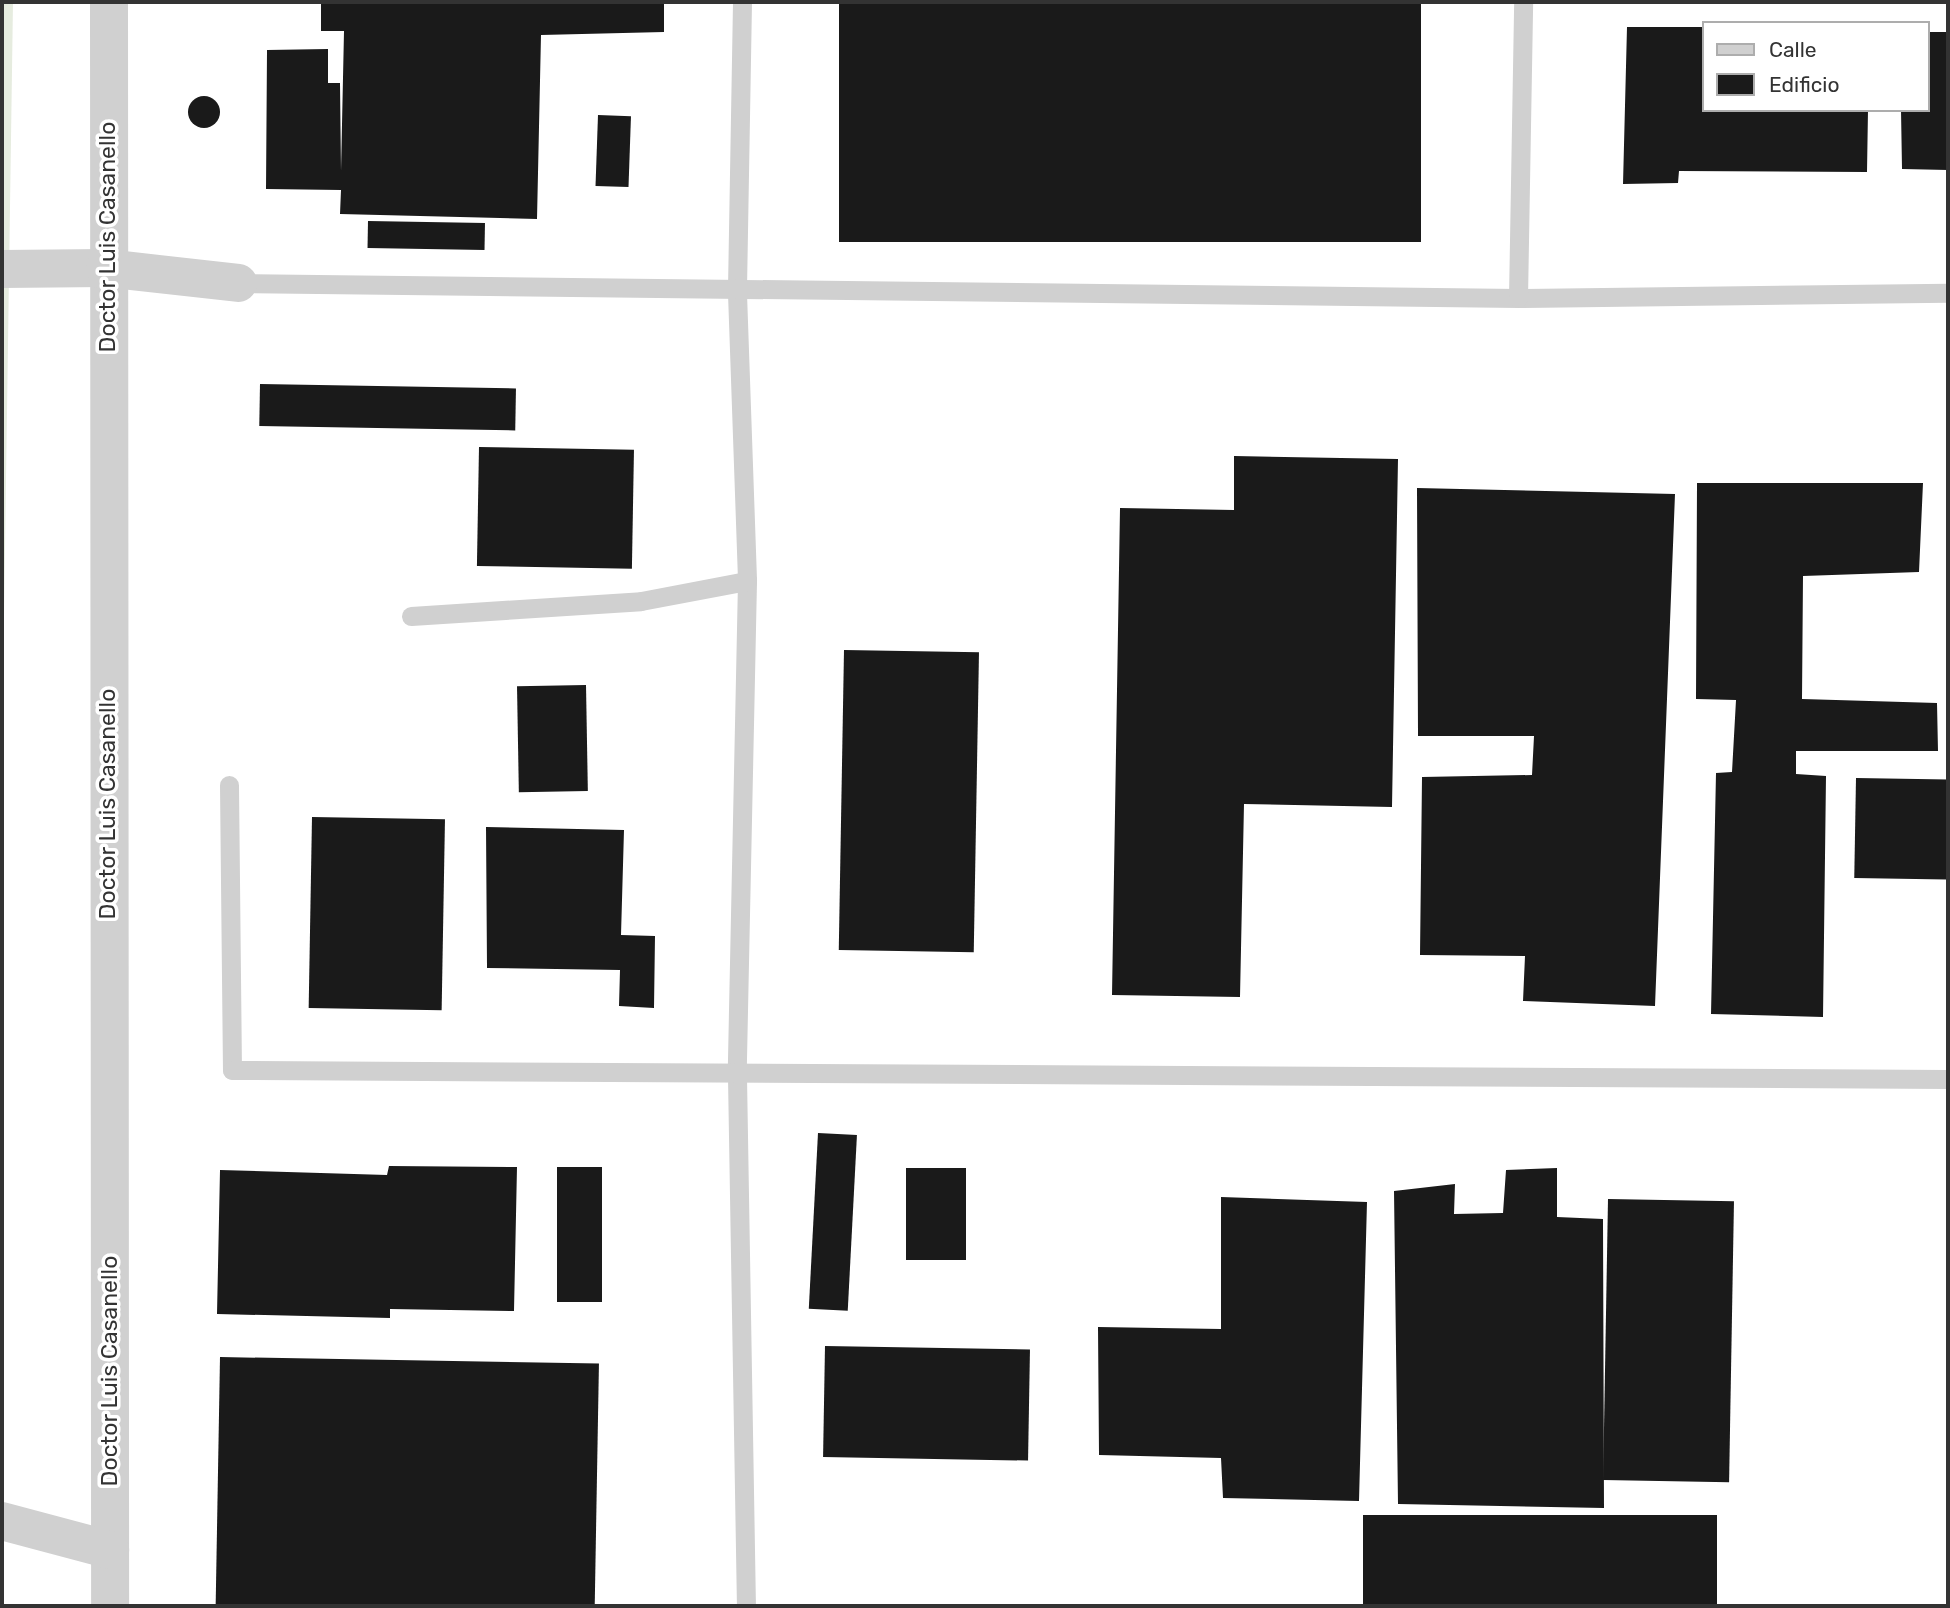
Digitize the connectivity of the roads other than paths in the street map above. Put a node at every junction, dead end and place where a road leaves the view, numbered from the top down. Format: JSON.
{"nodes":[{"id":1,"x":109,"y":2,"type":"edge"},
{"id":2,"x":742,"y":2,"type":"edge"},
{"id":3,"x":1523,"y":2,"type":"edge"},
{"id":4,"x":105,"y":268,"type":"junction"},
{"id":5,"x":2,"y":269,"type":"edge"},
{"id":6,"x":238,"y":283,"type":"joint"},
{"id":7,"x":737,"y":293,"type":"junction"},
{"id":8,"x":1948,"y":293,"type":"edge"},
{"id":9,"x":1518,"y":298,"type":"junction"},
{"id":10,"x":747,"y":581,"type":"junction"},
{"id":11,"x":411,"y":616,"type":"dead end"},
{"id":12,"x":229,"y":785,"type":"dead end"},
{"id":13,"x":737,"y":1077,"type":"junction"},
{"id":14,"x":1948,"y":1079,"type":"edge"},
{"id":15,"x":2,"y":1521,"type":"edge"},
{"id":16,"x":110,"y":1550,"type":"junction"},
{"id":17,"x":110,"y":1606,"type":"edge"},
{"id":18,"x":746,"y":1606,"type":"edge"}],
"edges":[{"from":1,"to":4,"type":"street","name":"Doctor Luis Casanello"},
{"from":2,"to":7,"type":"lane"},
{"from":3,"to":9,"type":"lane"},
{"from":4,"to":5,"type":"street"},
{"from":4,"to":6,"type":"street"},
{"from":4,"to":16,"type":"street","name":"Doctor Luis Casanello"},
{"from":6,"to":7,"type":"lane"},
{"from":7,"to":9,"type":"lane"},
{"from":7,"to":10,"type":"lane"},
{"from":8,"to":9,"type":"lane"},
{"from":10,"to":11,"type":"lane"},
{"from":10,"to":13,"type":"lane"},
{"from":12,"to":13,"type":"lane"},
{"from":13,"to":14,"type":"lane"},
{"from":13,"to":18,"type":"lane"},
{"from":15,"to":16,"type":"street"},
{"from":16,"to":17,"type":"street","name":"Doctor Luis Casanello"}]}
